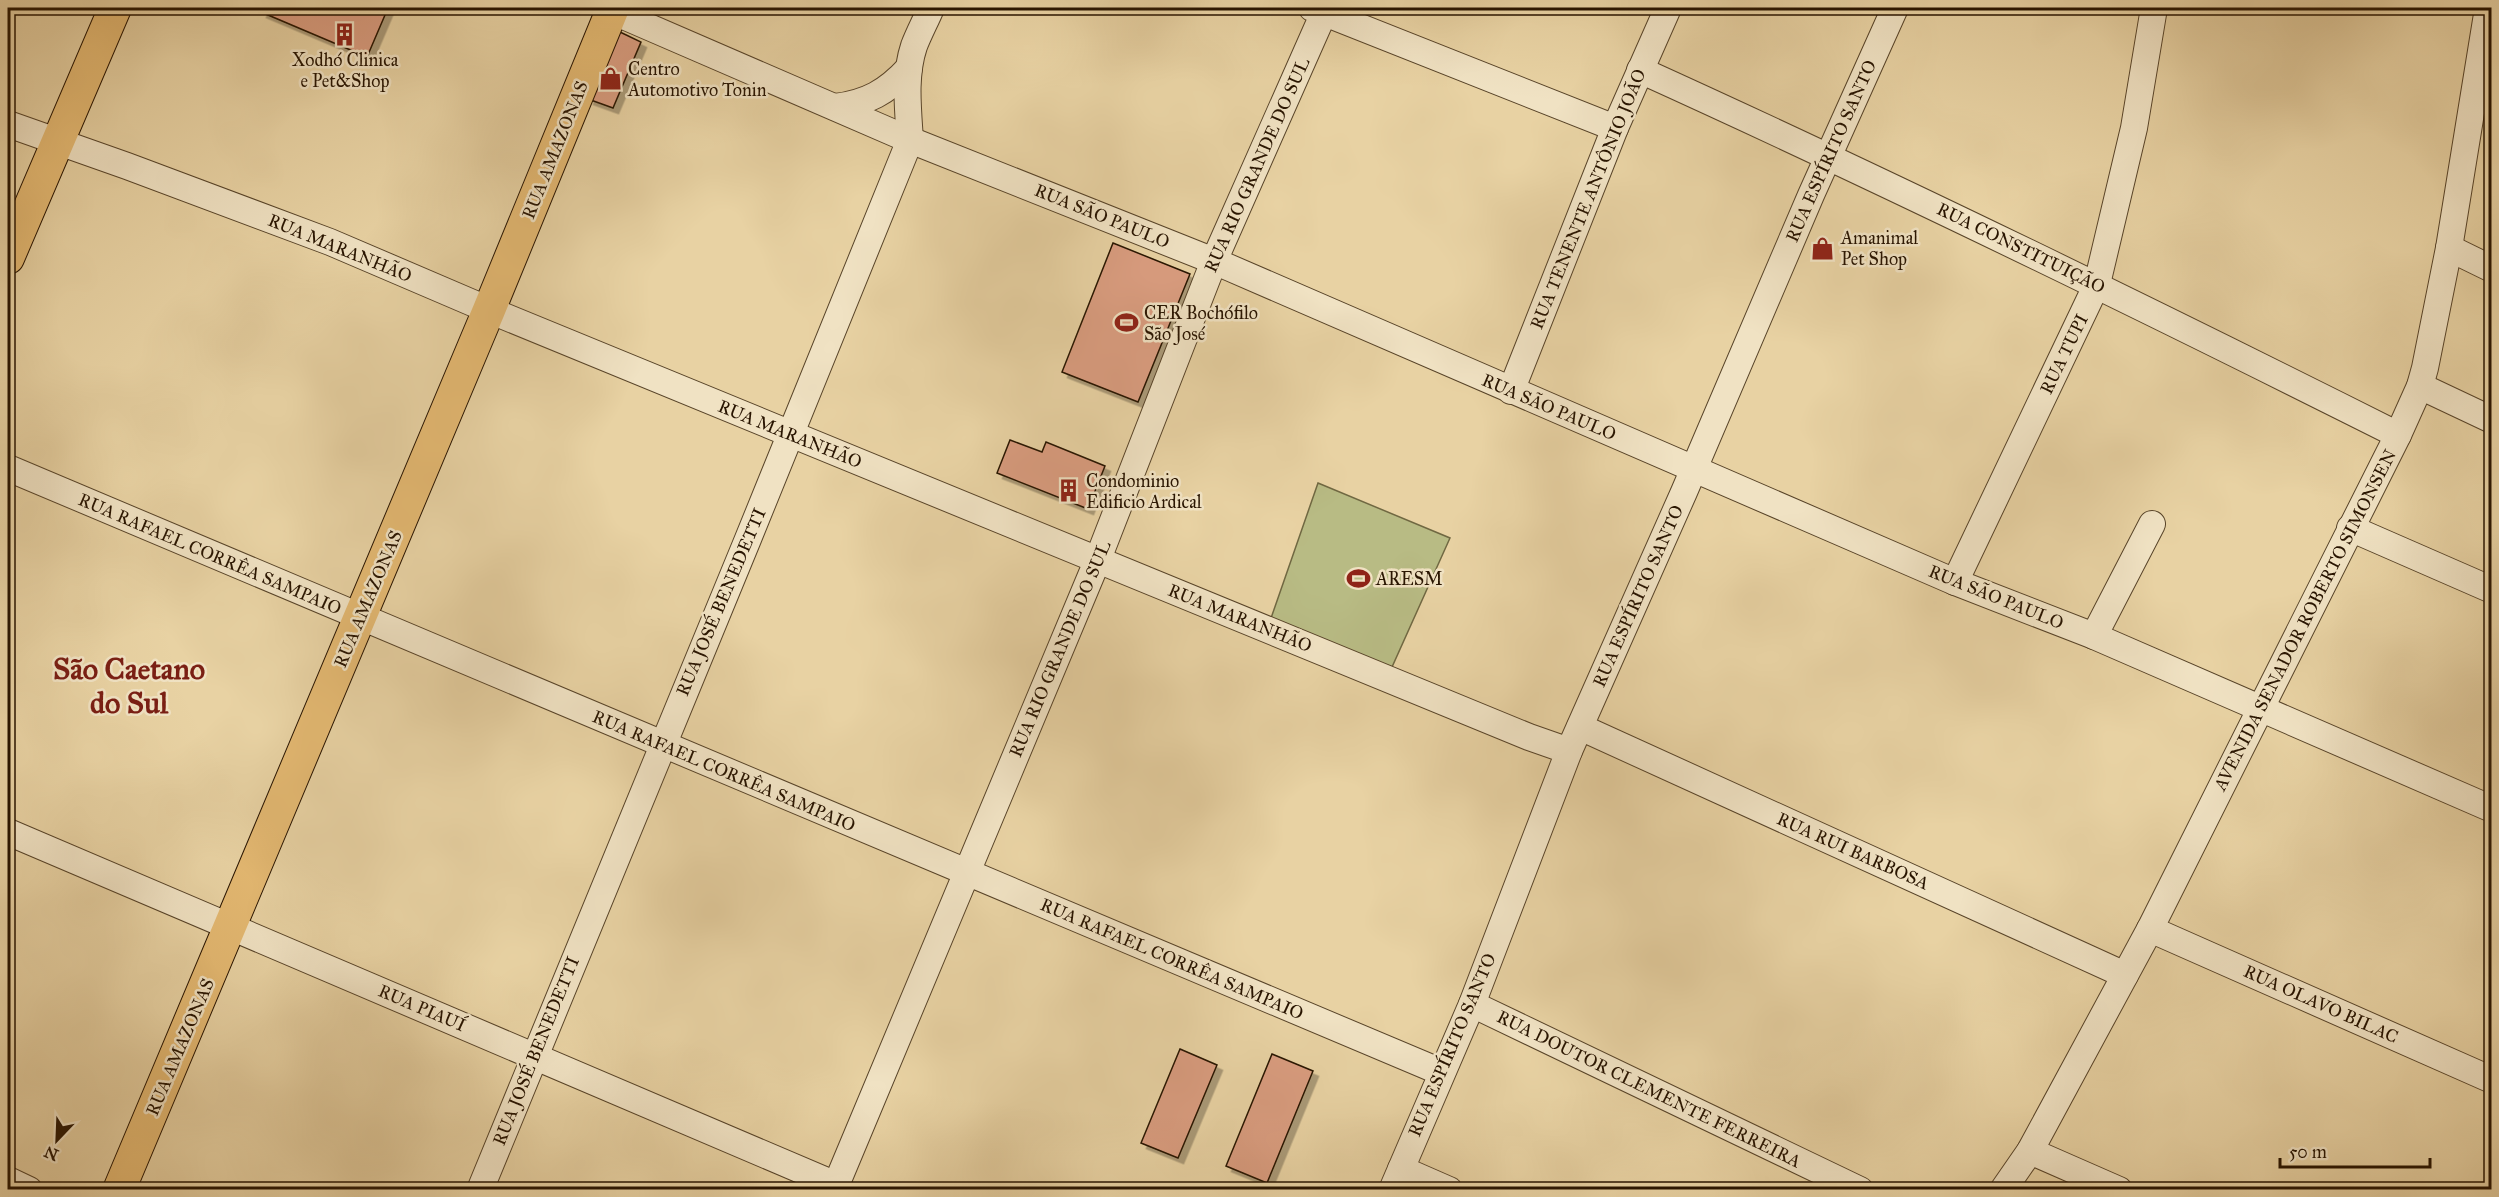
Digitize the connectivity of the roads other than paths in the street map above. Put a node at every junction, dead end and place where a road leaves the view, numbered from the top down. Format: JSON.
{"nodes":[{"id":1,"x":115,"y":8,"type":"edge"},
{"id":2,"x":610,"y":8,"type":"edge"},
{"id":3,"x":931,"y":8,"type":"edge"},
{"id":4,"x":1668,"y":8,"type":"edge"},
{"id":5,"x":1895,"y":8,"type":"edge"},
{"id":6,"x":2154,"y":8,"type":"edge"},
{"id":7,"x":2488,"y":8,"type":"edge"},
{"id":8,"x":1321,"y":9,"type":"edge"},
{"id":9,"x":909,"y":68,"type":"junction"},
{"id":10,"x":1640,"y":70,"type":"junction"},
{"id":11,"x":835,"y":107,"type":"junction"},
{"id":12,"x":8,"y":124,"type":"edge"},
{"id":13,"x":1615,"y":128,"type":"junction"},
{"id":14,"x":910,"y":140,"type":"junction"},
{"id":15,"x":58,"y":141,"type":"junction"},
{"id":16,"x":1829,"y":155,"type":"junction"},
{"id":17,"x":2449,"y":248,"type":"junction"},
{"id":18,"x":8,"y":258,"type":"edge"},
{"id":19,"x":1215,"y":261,"type":"junction"},
{"id":20,"x":2492,"y":269,"type":"edge"},
{"id":21,"x":2097,"y":284,"type":"junction"},
{"id":22,"x":489,"y":310,"type":"junction"},
{"id":23,"x":2420,"y":387,"type":"junction"},
{"id":24,"x":1511,"y":391,"type":"junction"},
{"id":25,"x":2492,"y":420,"type":"edge"},
{"id":26,"x":791,"y":435,"type":"junction"},
{"id":27,"x":2398,"y":435,"type":"junction"},
{"id":28,"x":8,"y":468,"type":"edge"},
{"id":29,"x":1694,"y":469,"type":"junction"},
{"id":30,"x":2152,"y":524,"type":"dead end"},
{"id":31,"x":2350,"y":528,"type":"junction"},
{"id":32,"x":1098,"y":559,"type":"junction"},
{"id":33,"x":1955,"y":582,"type":"junction"},
{"id":34,"x":2492,"y":590,"type":"edge"},
{"id":35,"x":360,"y":617,"type":"junction"},
{"id":36,"x":2094,"y":636,"type":"junction"},
{"id":37,"x":2259,"y":709,"type":"junction"},
{"id":38,"x":1580,"y":727,"type":"junction"},
{"id":39,"x":661,"y":745,"type":"junction"},
{"id":40,"x":1569,"y":751,"type":"junction"},
{"id":41,"x":2492,"y":810,"type":"edge"},
{"id":42,"x":8,"y":832,"type":"edge"},
{"id":43,"x":965,"y":873,"type":"junction"},
{"id":44,"x":231,"y":926,"type":"junction"},
{"id":45,"x":2150,"y":929,"type":"junction"},
{"id":46,"x":2125,"y":975,"type":"junction"},
{"id":47,"x":1472,"y":1004,"type":"junction"},
{"id":48,"x":535,"y":1056,"type":"junction"},
{"id":49,"x":1441,"y":1072,"type":"junction"},
{"id":50,"x":2492,"y":1080,"type":"edge"},
{"id":51,"x":2030,"y":1151,"type":"junction"},
{"id":52,"x":1396,"y":1179,"type":"edge"},
{"id":53,"x":8,"y":1180,"type":"edge"},
{"id":54,"x":835,"y":1187,"type":"edge"},
{"id":55,"x":29,"y":1190,"type":"edge"},
{"id":56,"x":120,"y":1190,"type":"edge"},
{"id":57,"x":480,"y":1190,"type":"edge"},
{"id":58,"x":1449,"y":1190,"type":"edge"},
{"id":59,"x":1860,"y":1190,"type":"edge"},
{"id":60,"x":2003,"y":1190,"type":"edge"},
{"id":61,"x":2119,"y":1190,"type":"edge"}],
"edges":[{"from":1,"to":15,"type":"main road"},
{"from":2,"to":11,"type":"street","name":"RUA SÃO PAULO"},
{"from":2,"to":22,"type":"main road","name":"RUA AMAZONAS"},
{"from":3,"to":9,"type":"street","name":"RUA JOSÉ BENEDETTI"},
{"from":4,"to":10,"type":"street","name":"RUA TENENTE ANTÔNIO JOÃO"},
{"from":5,"to":16,"type":"street","name":"RUA ESPÍRITO SANTO"},
{"from":6,"to":21,"type":"street","name":"RUA TUPI"},
{"from":7,"to":17,"type":"street","name":"AVENIDA SENADOR ROBERTO SIMONSEN"},
{"from":8,"to":13,"type":"street"},
{"from":8,"to":19,"type":"street","name":"RUA RIO GRANDE DO SUL"},
{"from":9,"to":11,"type":"street"},
{"from":9,"to":14,"type":"street","name":"RUA JOSÉ BENEDETTI"},
{"from":10,"to":13,"type":"street","name":"RUA TENENTE ANTÔNIO JOÃO"},
{"from":10,"to":16,"type":"street","name":"RUA CONSTITUIÇÃO"},
{"from":11,"to":14,"type":"street","name":"RUA SÃO PAULO"},
{"from":12,"to":15,"type":"street","name":"RUA MARANHÃO"},
{"from":13,"to":24,"type":"street","name":"RUA TENENTE ANTÔNIO JOÃO"},
{"from":14,"to":19,"type":"street","name":"RUA SÃO PAULO"},
{"from":14,"to":26,"type":"street","name":"RUA JOSÉ BENEDETTI"},
{"from":15,"to":18,"type":"main road"},
{"from":15,"to":22,"type":"street","name":"RUA MARANHÃO"},
{"from":16,"to":21,"type":"street","name":"RUA CONSTITUIÇÃO"},
{"from":16,"to":29,"type":"street","name":"RUA ESPÍRITO SANTO"},
{"from":17,"to":20,"type":"street"},
{"from":17,"to":23,"type":"street","name":"AVENIDA SENADOR ROBERTO SIMONSEN"},
{"from":19,"to":24,"type":"street","name":"RUA SÃO PAULO"},
{"from":19,"to":32,"type":"street","name":"RUA RIO GRANDE DO SUL"},
{"from":21,"to":27,"type":"street","name":"RUA CONSTITUIÇÃO"},
{"from":21,"to":33,"type":"street","name":"RUA TUPI"},
{"from":22,"to":26,"type":"street","name":"RUA MARANHÃO"},
{"from":22,"to":35,"type":"main road","name":"RUA AMAZONAS"},
{"from":23,"to":25,"type":"street"},
{"from":23,"to":27,"type":"street","name":"AVENIDA SENADOR ROBERTO SIMONSEN"},
{"from":24,"to":29,"type":"street","name":"RUA SÃO PAULO"},
{"from":26,"to":32,"type":"street","name":"RUA MARANHÃO"},
{"from":26,"to":39,"type":"street","name":"RUA JOSÉ BENEDETTI"},
{"from":27,"to":31,"type":"street","name":"AVENIDA SENADOR ROBERTO SIMONSEN"},
{"from":28,"to":35,"type":"street","name":"RUA RAFAEL CORRÊA SAMPAIO"},
{"from":29,"to":33,"type":"street","name":"RUA SÃO PAULO"},
{"from":29,"to":38,"type":"street","name":"RUA ESPÍRITO SANTO"},
{"from":30,"to":36,"type":"street"},
{"from":31,"to":34,"type":"street"},
{"from":31,"to":37,"type":"street","name":"AVENIDA SENADOR ROBERTO SIMONSEN"},
{"from":32,"to":40,"type":"street","name":"RUA MARANHÃO"},
{"from":32,"to":43,"type":"street","name":"RUA RIO GRANDE DO SUL"},
{"from":33,"to":36,"type":"street","name":"RUA SÃO PAULO"},
{"from":35,"to":39,"type":"street","name":"RUA RAFAEL CORRÊA SAMPAIO"},
{"from":35,"to":44,"type":"main road","name":"RUA AMAZONAS"},
{"from":36,"to":37,"type":"street","name":"RUA SÃO PAULO"},
{"from":37,"to":41,"type":"street","name":"RUA SÃO PAULO"},
{"from":37,"to":45,"type":"street","name":"AVENIDA SENADOR ROBERTO SIMONSEN"},
{"from":38,"to":40,"type":"street","name":"RUA ESPÍRITO SANTO"},
{"from":38,"to":46,"type":"street","name":"RUA RUI BARBOSA"},
{"from":39,"to":43,"type":"street","name":"RUA RAFAEL CORRÊA SAMPAIO"},
{"from":39,"to":48,"type":"street","name":"RUA JOSÉ BENEDETTI"},
{"from":40,"to":47,"type":"street","name":"RUA ESPÍRITO SANTO"},
{"from":42,"to":44,"type":"street","name":"RUA PIAUÍ"},
{"from":43,"to":49,"type":"street","name":"RUA RAFAEL CORRÊA SAMPAIO"},
{"from":43,"to":54,"type":"street","name":"RUA RIO GRANDE DO SUL"},
{"from":44,"to":48,"type":"street","name":"RUA PIAUÍ"},
{"from":44,"to":56,"type":"main road","name":"RUA AMAZONAS"},
{"from":45,"to":46,"type":"street","name":"AVENIDA SENADOR ROBERTO SIMONSEN"},
{"from":45,"to":50,"type":"street","name":"RUA OLAVO BILAC"},
{"from":46,"to":51,"type":"street","name":"AVENIDA SENADOR ROBERTO SIMONSEN"},
{"from":47,"to":49,"type":"street","name":"RUA ESPÍRITO SANTO"},
{"from":47,"to":59,"type":"street","name":"RUA DOUTOR CLEMENTE FERREIRA"},
{"from":48,"to":54,"type":"street","name":"RUA PIAUÍ"},
{"from":48,"to":57,"type":"street","name":"RUA JOSÉ BENEDETTI"},
{"from":49,"to":52,"type":"street","name":"RUA ESPÍRITO SANTO"},
{"from":51,"to":60,"type":"street","name":"AVENIDA SENADOR ROBERTO SIMONSEN"},
{"from":51,"to":61,"type":"street"},
{"from":52,"to":58,"type":"street"},
{"from":53,"to":55,"type":"street"}]}
